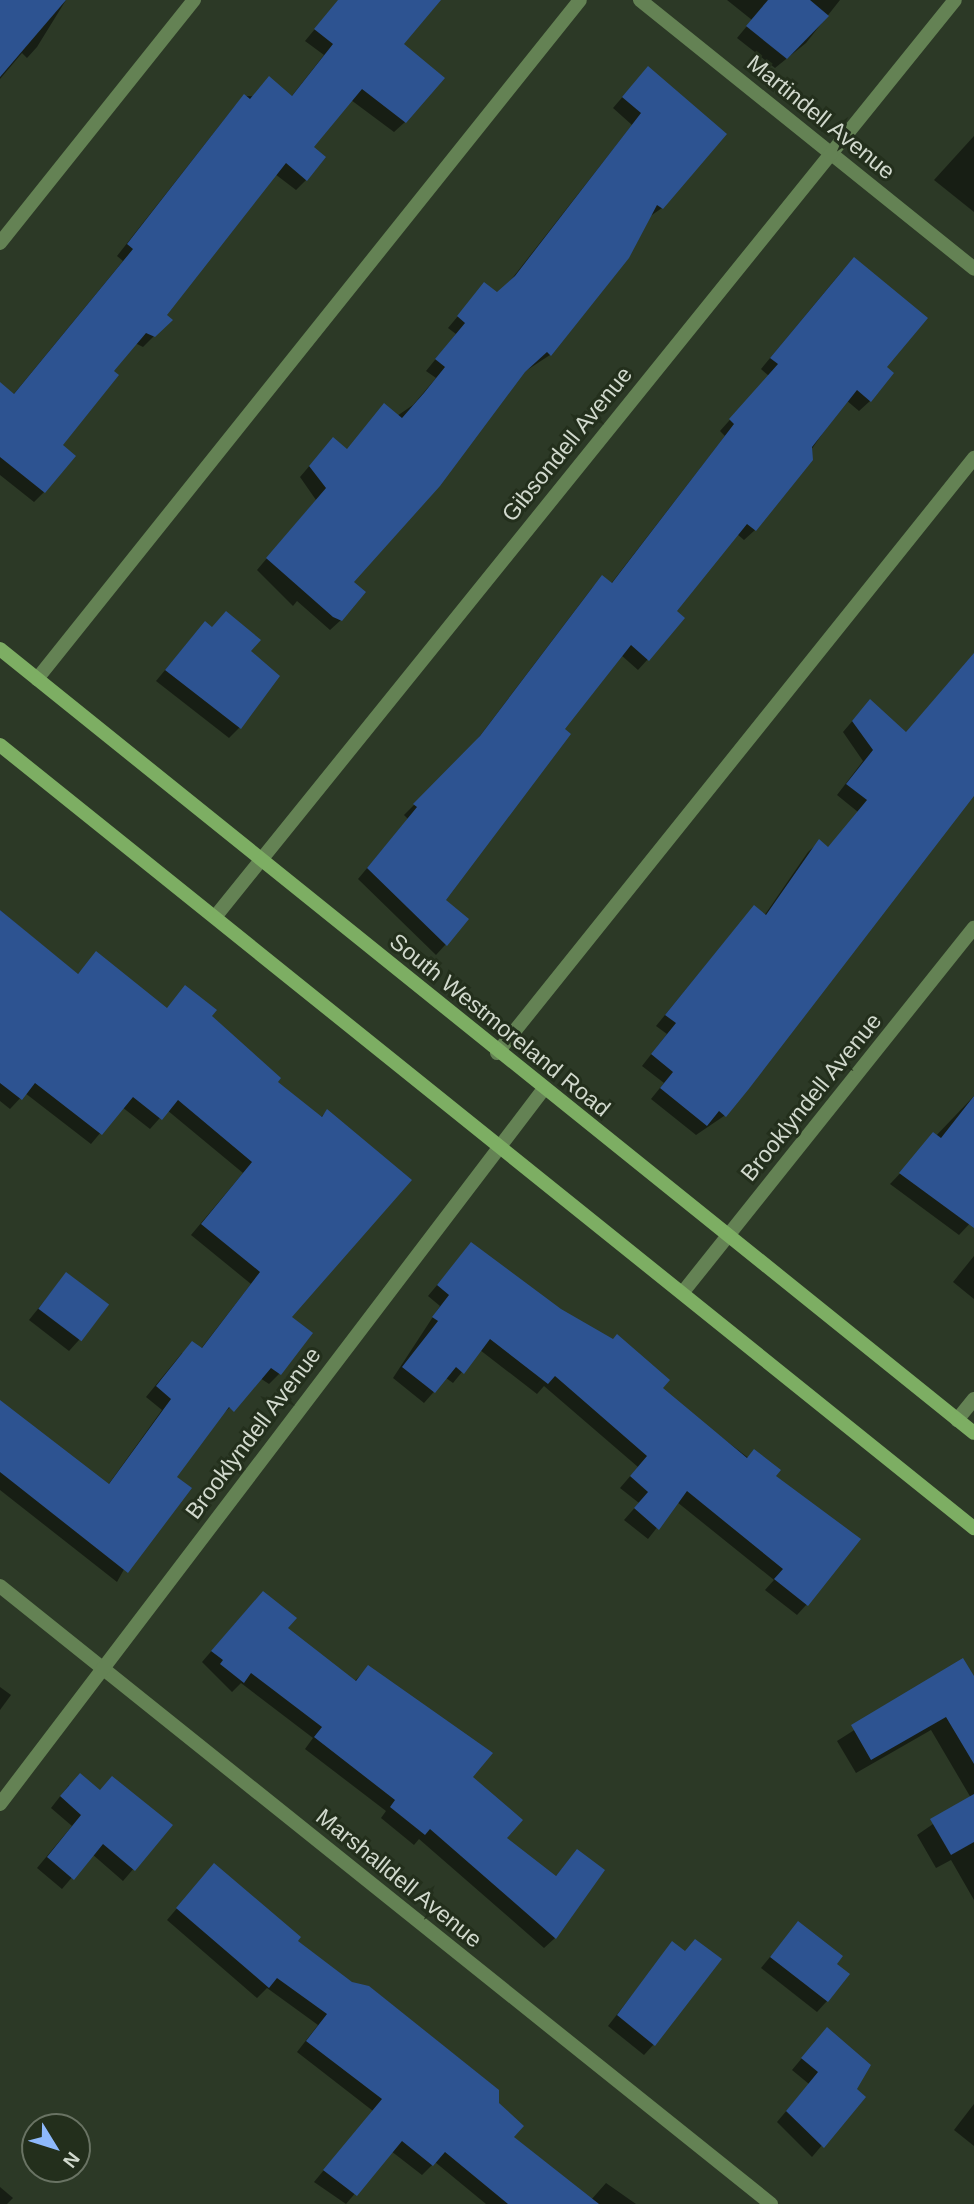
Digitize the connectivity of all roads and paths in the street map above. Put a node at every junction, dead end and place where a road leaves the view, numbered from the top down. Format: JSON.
{"nodes":[{"id":1,"x":194,"y":0,"type":"edge"},
{"id":2,"x":580,"y":0,"type":"edge"},
{"id":3,"x":640,"y":0,"type":"edge"},
{"id":4,"x":955,"y":0,"type":"edge"},
{"id":5,"x":831,"y":155,"type":"junction"},
{"id":6,"x":0,"y":243,"type":"edge"},
{"id":7,"x":974,"y":269,"type":"edge"},
{"id":8,"x":974,"y":458,"type":"edge"},
{"id":9,"x":0,"y":649,"type":"edge"},
{"id":10,"x":37,"y":679,"type":"junction"},
{"id":11,"x":0,"y":745,"type":"edge"},
{"id":12,"x":260,"y":860,"type":"junction"},
{"id":13,"x":215,"y":917,"type":"junction"},
{"id":14,"x":974,"y":929,"type":"edge"},
{"id":15,"x":497,"y":1053,"type":"junction"},
{"id":16,"x":543,"y":1090,"type":"junction"},
{"id":17,"x":499,"y":1146,"type":"junction"},
{"id":18,"x":726,"y":1238,"type":"junction"},
{"id":19,"x":683,"y":1292,"type":"junction"},
{"id":20,"x":974,"y":1399,"type":"edge"},
{"id":21,"x":957,"y":1420,"type":"junction"},
{"id":22,"x":974,"y":1433,"type":"edge"},
{"id":23,"x":974,"y":1528,"type":"edge"},
{"id":24,"x":0,"y":1586,"type":"edge"},
{"id":25,"x":103,"y":1669,"type":"junction"},
{"id":26,"x":0,"y":1804,"type":"edge"},
{"id":27,"x":771,"y":2204,"type":"edge"}],
"edges":[{"from":1,"to":6,"type":"street"},
{"from":2,"to":10,"type":"street"},
{"from":3,"to":5,"type":"street","name":"Martindell Avenue"},
{"from":4,"to":5,"type":"street","name":"Gibsondell Avenue"},
{"from":5,"to":7,"type":"street","name":"Martindell Avenue"},
{"from":5,"to":12,"type":"street","name":"Gibsondell Avenue"},
{"from":8,"to":15,"type":"street"},
{"from":9,"to":10,"type":"main road","name":"South Westmoreland Road"},
{"from":10,"to":12,"type":"main road","name":"South Westmoreland Road"},
{"from":11,"to":13,"type":"main road"},
{"from":12,"to":13,"type":"street","name":"Gibsondell Avenue"},
{"from":12,"to":15,"type":"main road","name":"South Westmoreland Road"},
{"from":13,"to":17,"type":"main road"},
{"from":14,"to":18,"type":"street","name":"Brooklyndell Avenue"},
{"from":15,"to":16,"type":"main road","name":"South Westmoreland Road"},
{"from":16,"to":17,"type":"street","name":"Brooklyndell Avenue"},
{"from":16,"to":18,"type":"main road","name":"South Westmoreland Road"},
{"from":17,"to":19,"type":"main road"},
{"from":17,"to":25,"type":"street","name":"Brooklyndell Avenue"},
{"from":18,"to":19,"type":"street","name":"Brooklyndell Avenue"},
{"from":18,"to":21,"type":"main road","name":"South Westmoreland Road"},
{"from":19,"to":23,"type":"main road"},
{"from":20,"to":21,"type":"street"},
{"from":21,"to":22,"type":"main road","name":"South Westmoreland Road"},
{"from":24,"to":25,"type":"street","name":"Marshalldell Avenue"},
{"from":25,"to":26,"type":"street","name":"Brooklyndell Avenue"},
{"from":25,"to":27,"type":"street","name":"Marshalldell Avenue"}]}
